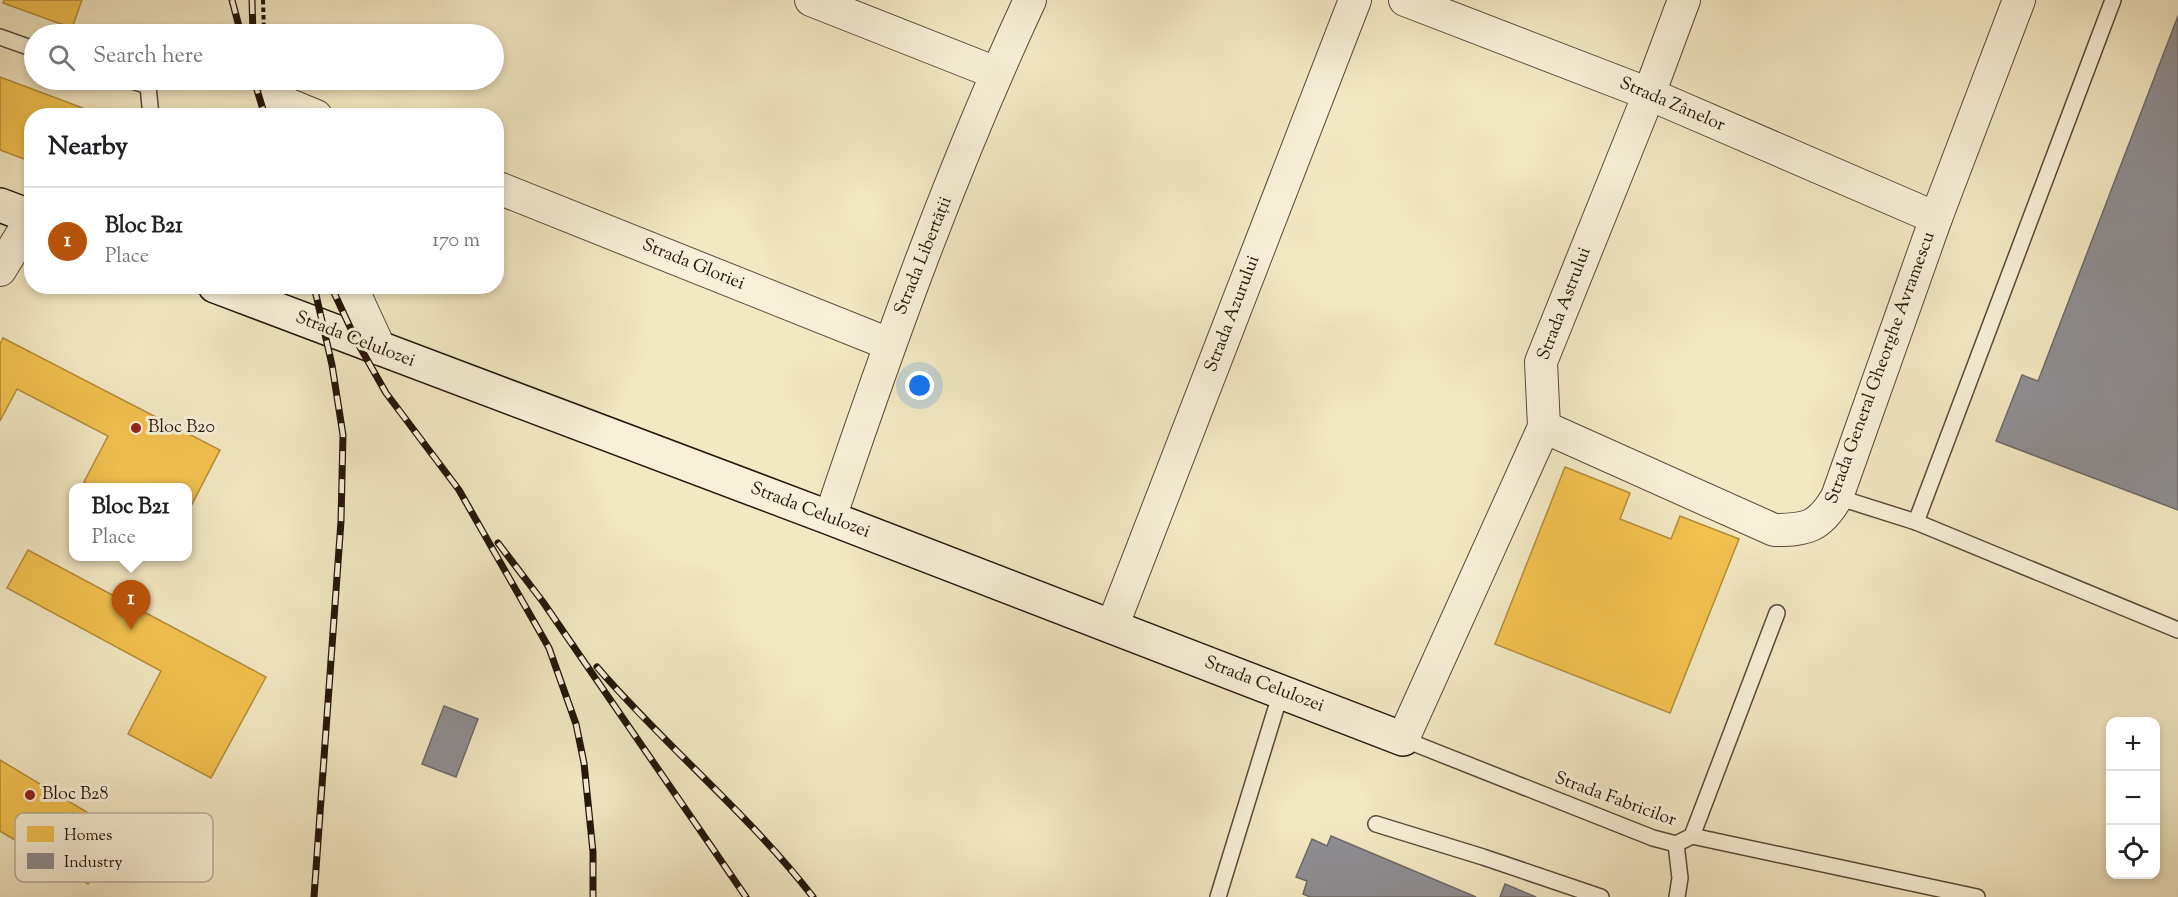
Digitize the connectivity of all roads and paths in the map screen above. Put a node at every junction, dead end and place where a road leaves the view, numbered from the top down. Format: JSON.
{"nodes":[{"id":1,"x":263,"y":0,"type":"edge"},
{"id":2,"x":811,"y":0,"type":"edge"},
{"id":3,"x":1030,"y":0,"type":"edge"},
{"id":4,"x":1355,"y":0,"type":"edge"},
{"id":5,"x":1405,"y":0,"type":"edge"},
{"id":6,"x":1684,"y":0,"type":"edge"},
{"id":7,"x":2019,"y":0,"type":"edge"},
{"id":8,"x":2114,"y":0,"type":"edge"},
{"id":9,"x":264,"y":24,"type":"edge"},
{"id":10,"x":0,"y":37,"type":"edge"},
{"id":11,"x":24,"y":45,"type":"edge"},
{"id":12,"x":996,"y":73,"type":"junction"},
{"id":13,"x":148,"y":90,"type":"edge"},
{"id":14,"x":1649,"y":94,"type":"junction"},
{"id":15,"x":150,"y":108,"type":"edge"},
{"id":16,"x":504,"y":190,"type":"edge"},
{"id":17,"x":0,"y":205,"type":"edge"},
{"id":18,"x":24,"y":214,"type":"edge"},
{"id":19,"x":1936,"y":218,"type":"junction"},
{"id":20,"x":24,"y":230,"type":"edge"},
{"id":21,"x":0,"y":270,"type":"edge"},
{"id":22,"x":236,"y":294,"type":"edge"},
{"id":23,"x":355,"y":294,"type":"edge"},
{"id":24,"x":889,"y":344,"type":"junction"},
{"id":25,"x":380,"y":350,"type":"junction"},
{"id":26,"x":1544,"y":427,"type":"junction"},
{"id":27,"x":1837,"y":497,"type":"junction"},
{"id":28,"x":830,"y":518,"type":"junction"},
{"id":29,"x":1916,"y":522,"type":"junction"},
{"id":30,"x":1777,"y":613,"type":"dead end"},
{"id":31,"x":1112,"y":627,"type":"junction"},
{"id":32,"x":2178,"y":630,"type":"edge"},
{"id":33,"x":1281,"y":692,"type":"junction"},
{"id":34,"x":1403,"y":739,"type":"junction"},
{"id":35,"x":1376,"y":824,"type":"dead end"},
{"id":36,"x":1692,"y":836,"type":"junction"},
{"id":37,"x":1676,"y":844,"type":"junction"},
{"id":38,"x":1218,"y":897,"type":"edge"},
{"id":39,"x":1601,"y":897,"type":"edge"},
{"id":40,"x":1677,"y":897,"type":"edge"},
{"id":41,"x":1977,"y":897,"type":"edge"}],
"edges":[{"from":1,"to":9,"type":"path"},
{"from":2,"to":12,"type":"street"},
{"from":3,"to":12,"type":"street","name":"Strada Libertății"},
{"from":4,"to":31,"type":"street","name":"Strada Azurului"},
{"from":5,"to":14,"type":"street","name":"Strada Zânelor"},
{"from":6,"to":14,"type":"street","name":"Strada Astrului"},
{"from":7,"to":19,"type":"street","name":"Strada General Gheorghe Avramescu"},
{"from":8,"to":29,"type":"lane"},
{"from":10,"to":11,"type":"lane"},
{"from":12,"to":24,"type":"street","name":"Strada Libertății"},
{"from":13,"to":15,"type":"lane"},
{"from":14,"to":19,"type":"street","name":"Strada Zânelor"},
{"from":14,"to":26,"type":"street","name":"Strada Astrului"},
{"from":16,"to":24,"type":"street","name":"Strada Gloriei"},
{"from":17,"to":18,"type":"street"},
{"from":19,"to":27,"type":"street","name":"Strada General Gheorghe Avramescu"},
{"from":20,"to":21,"type":"street"},
{"from":22,"to":25,"type":"street","name":"Strada Celulozei"},
{"from":23,"to":25,"type":"street"},
{"from":24,"to":28,"type":"street","name":"Strada Libertății"},
{"from":25,"to":28,"type":"street","name":"Strada Celulozei"},
{"from":26,"to":27,"type":"street","name":"Strada General Gheorghe Avramescu"},
{"from":26,"to":34,"type":"street","name":"Strada Astrului"},
{"from":27,"to":29,"type":"lane"},
{"from":28,"to":31,"type":"street","name":"Strada Celulozei"},
{"from":29,"to":32,"type":"lane"},
{"from":30,"to":36,"type":"lane","name":"Strada Fabricilor"},
{"from":31,"to":33,"type":"street","name":"Strada Celulozei"},
{"from":33,"to":34,"type":"street","name":"Strada Celulozei"},
{"from":33,"to":38,"type":"lane"},
{"from":34,"to":37,"type":"lane","name":"Strada Fabricilor"},
{"from":35,"to":39,"type":"lane"},
{"from":36,"to":37,"type":"lane","name":"Strada Fabricilor"},
{"from":36,"to":41,"type":"lane"},
{"from":37,"to":40,"type":"lane"}]}
